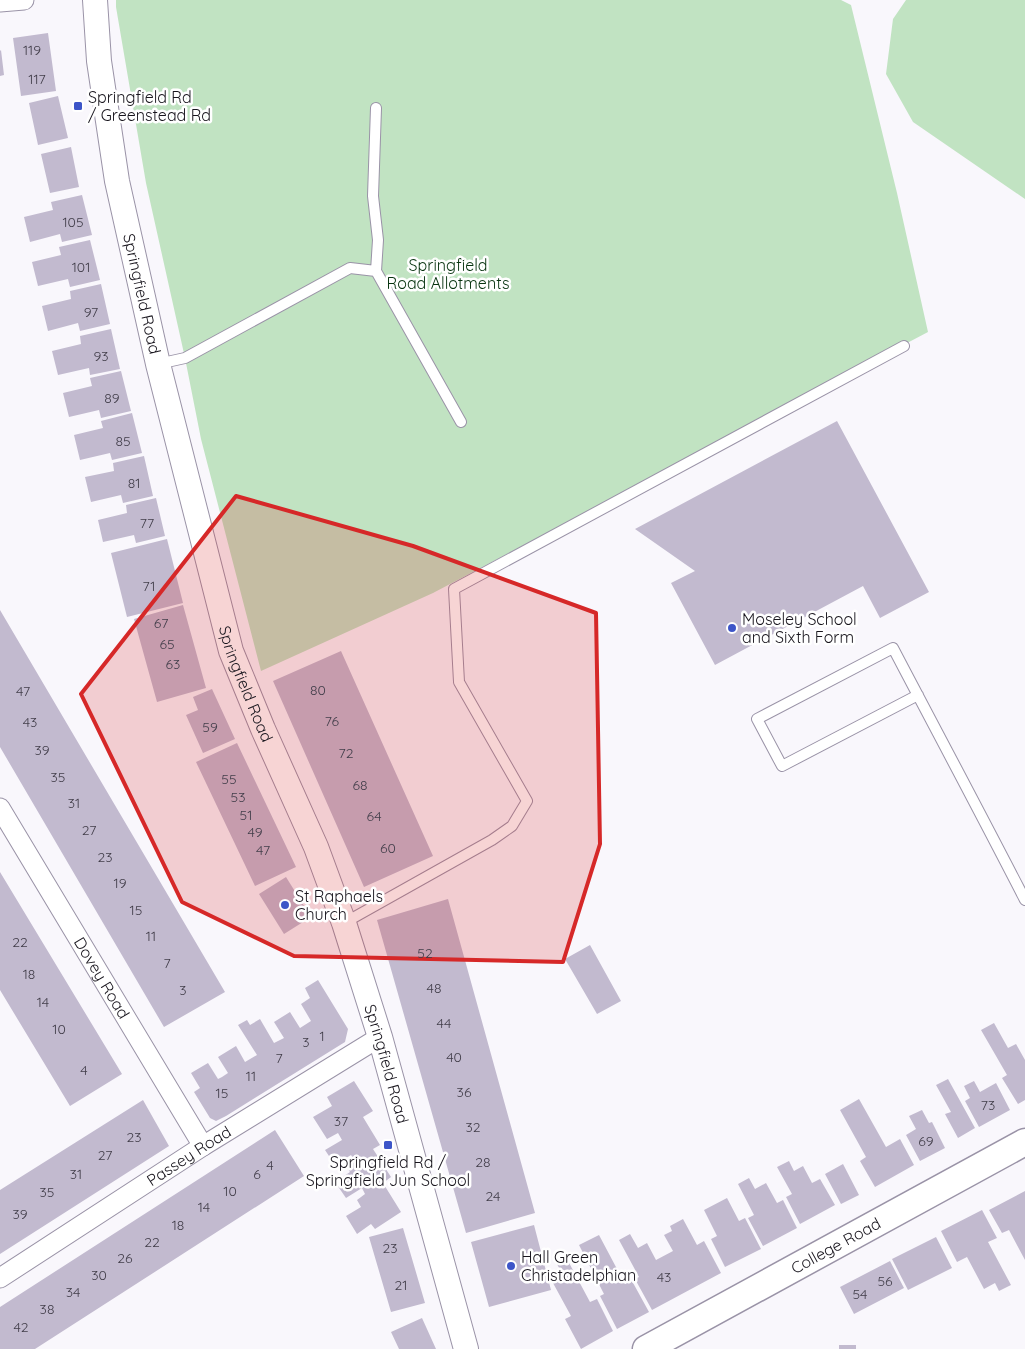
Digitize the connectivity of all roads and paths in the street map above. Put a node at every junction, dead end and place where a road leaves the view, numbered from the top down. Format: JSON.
{"nodes":[{"id":1,"x":24,"y":0,"type":"edge"},
{"id":2,"x":95,"y":0,"type":"edge"},
{"id":3,"x":0,"y":2,"type":"edge"},
{"id":4,"x":376,"y":108,"type":"dead end"},
{"id":5,"x":376,"y":271,"type":"junction"},
{"id":6,"x":904,"y":346,"type":"dead end"},
{"id":7,"x":158,"y":364,"type":"junction"},
{"id":8,"x":461,"y":422,"type":"dead end"},
{"id":9,"x":918,"y":695,"type":"junction"},
{"id":10,"x":0,"y":808,"type":"edge"},
{"id":11,"x":1025,"y":900,"type":"edge"},
{"id":12,"x":344,"y":923,"type":"junction"},
{"id":13,"x":380,"y":1037,"type":"junction"},
{"id":14,"x":1025,"y":1142,"type":"edge"},
{"id":15,"x":203,"y":1146,"type":"junction"},
{"id":16,"x":0,"y":1278,"type":"edge"},
{"id":17,"x":466,"y":1349,"type":"edge"},
{"id":18,"x":646,"y":1349,"type":"edge"}],
"edges":[{"from":1,"to":3,"type":"street"},
{"from":2,"to":7,"type":"street","name":"Springfield Road"},
{"from":4,"to":5,"type":"lane"},
{"from":5,"to":7,"type":"lane"},
{"from":5,"to":8,"type":"lane"},
{"from":6,"to":12,"type":"lane"},
{"from":7,"to":12,"type":"street","name":"Springfield Road"},
{"from":9,"to":9,"type":"lane"},
{"from":9,"to":11,"type":"lane"},
{"from":10,"to":15,"type":"street","name":"Dovey Road"},
{"from":12,"to":13,"type":"street","name":"Springfield Road"},
{"from":13,"to":15,"type":"street","name":"Passey Road"},
{"from":13,"to":17,"type":"street","name":"Springfield Road"},
{"from":14,"to":18,"type":"main road","name":"College Road"},
{"from":15,"to":16,"type":"street","name":"Passey Road"}]}
